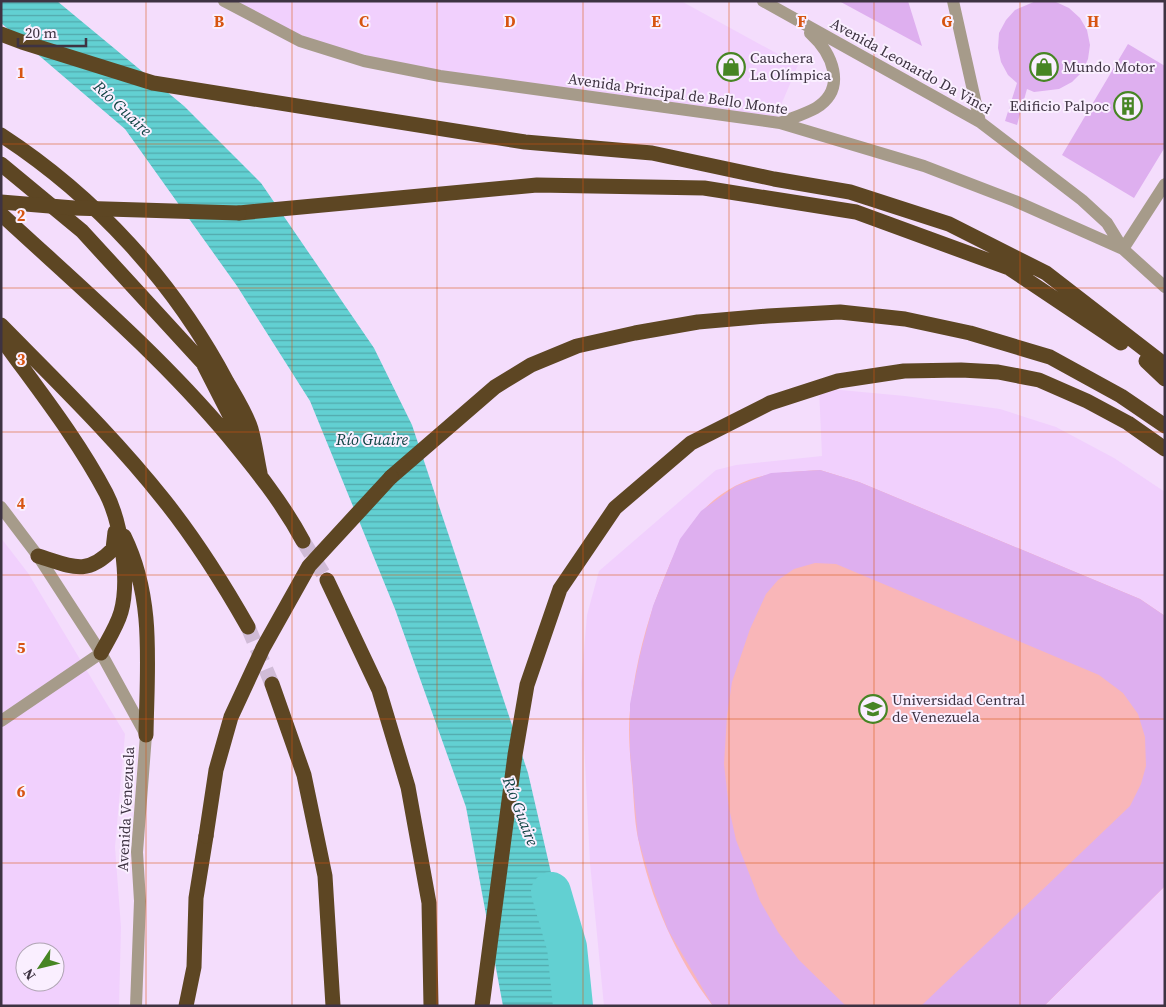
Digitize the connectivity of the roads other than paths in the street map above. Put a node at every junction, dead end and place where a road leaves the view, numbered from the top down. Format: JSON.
{"nodes":[{"id":1,"x":224,"y":1,"type":"edge"},
{"id":2,"x":763,"y":1,"type":"edge"},
{"id":3,"x":953,"y":1,"type":"edge"},
{"id":4,"x":797,"y":21,"type":"junction"},
{"id":5,"x":1,"y":34,"type":"edge"},
{"id":6,"x":980,"y":122,"type":"junction"},
{"id":7,"x":780,"y":123,"type":"junction"},
{"id":8,"x":1,"y":135,"type":"edge"},
{"id":9,"x":1,"y":164,"type":"edge"},
{"id":10,"x":1165,"y":184,"type":"edge"},
{"id":11,"x":1,"y":202,"type":"edge"},
{"id":12,"x":1,"y":214,"type":"edge"},
{"id":13,"x":1123,"y":249,"type":"junction"},
{"id":14,"x":1165,"y":286,"type":"edge"},
{"id":15,"x":1,"y":325,"type":"edge"},
{"id":16,"x":1,"y":338,"type":"edge"},
{"id":17,"x":1165,"y":366,"type":"edge"},
{"id":18,"x":1165,"y":379,"type":"edge"},
{"id":19,"x":1165,"y":426,"type":"edge"},
{"id":20,"x":1165,"y":449,"type":"edge"},
{"id":21,"x":261,"y":475,"type":"junction"},
{"id":22,"x":1,"y":507,"type":"edge"},
{"id":23,"x":115,"y":518,"type":"junction"},
{"id":24,"x":303,"y":540,"type":"tunnel mouth"},
{"id":25,"x":38,"y":556,"type":"junction"},
{"id":26,"x":327,"y":580,"type":"tunnel mouth"},
{"id":27,"x":248,"y":627,"type":"tunnel mouth"},
{"id":28,"x":101,"y":653,"type":"junction"},
{"id":29,"x":272,"y":684,"type":"tunnel mouth"},
{"id":30,"x":1,"y":721,"type":"edge"},
{"id":31,"x":146,"y":735,"type":"junction"},
{"id":32,"x":136,"y":1006,"type":"edge"},
{"id":33,"x":186,"y":1006,"type":"edge"},
{"id":34,"x":333,"y":1006,"type":"edge"},
{"id":35,"x":431,"y":1006,"type":"edge"},
{"id":36,"x":482,"y":1006,"type":"edge"}],
"edges":[{"from":1,"to":7,"type":"street","name":"Avenida Principal de Bello Monte"},
{"from":2,"to":4,"type":"street","name":"Avenida Leonardo Da Vinci"},
{"from":3,"to":6,"type":"street"},
{"from":4,"to":6,"type":"street","name":"Avenida Leonardo Da Vinci"},
{"from":4,"to":7,"type":"street"},
{"from":5,"to":17,"type":"highway"},
{"from":6,"to":13,"type":"street","name":"Avenida Leonardo Da Vinci"},
{"from":7,"to":13,"type":"street","name":"Avenida Principal de Bello Monte"},
{"from":8,"to":21,"type":"highway"},
{"from":9,"to":21,"type":"highway"},
{"from":10,"to":13,"type":"street"},
{"from":11,"to":18,"type":"highway","bridge":true},
{"from":12,"to":21,"type":"highway"},
{"from":13,"to":14,"type":"street","name":"Avenida Principal de Bello Monte"},
{"from":15,"to":27,"type":"highway"},
{"from":16,"to":23,"type":"highway"},
{"from":19,"to":33,"type":"highway","bridge":true},
{"from":20,"to":36,"type":"highway"},
{"from":21,"to":24,"type":"highway"},
{"from":22,"to":25,"type":"street","name":"Avenida Venezuela"},
{"from":23,"to":25,"type":"highway"},
{"from":23,"to":28,"type":"highway"},
{"from":23,"to":31,"type":"highway"},
{"from":25,"to":28,"type":"street","name":"Avenida Venezuela"},
{"from":26,"to":35,"type":"highway"},
{"from":28,"to":30,"type":"street"},
{"from":28,"to":31,"type":"street","name":"Avenida Venezuela"},
{"from":29,"to":34,"type":"highway"},
{"from":31,"to":32,"type":"street","name":"Avenida Venezuela"}]}
